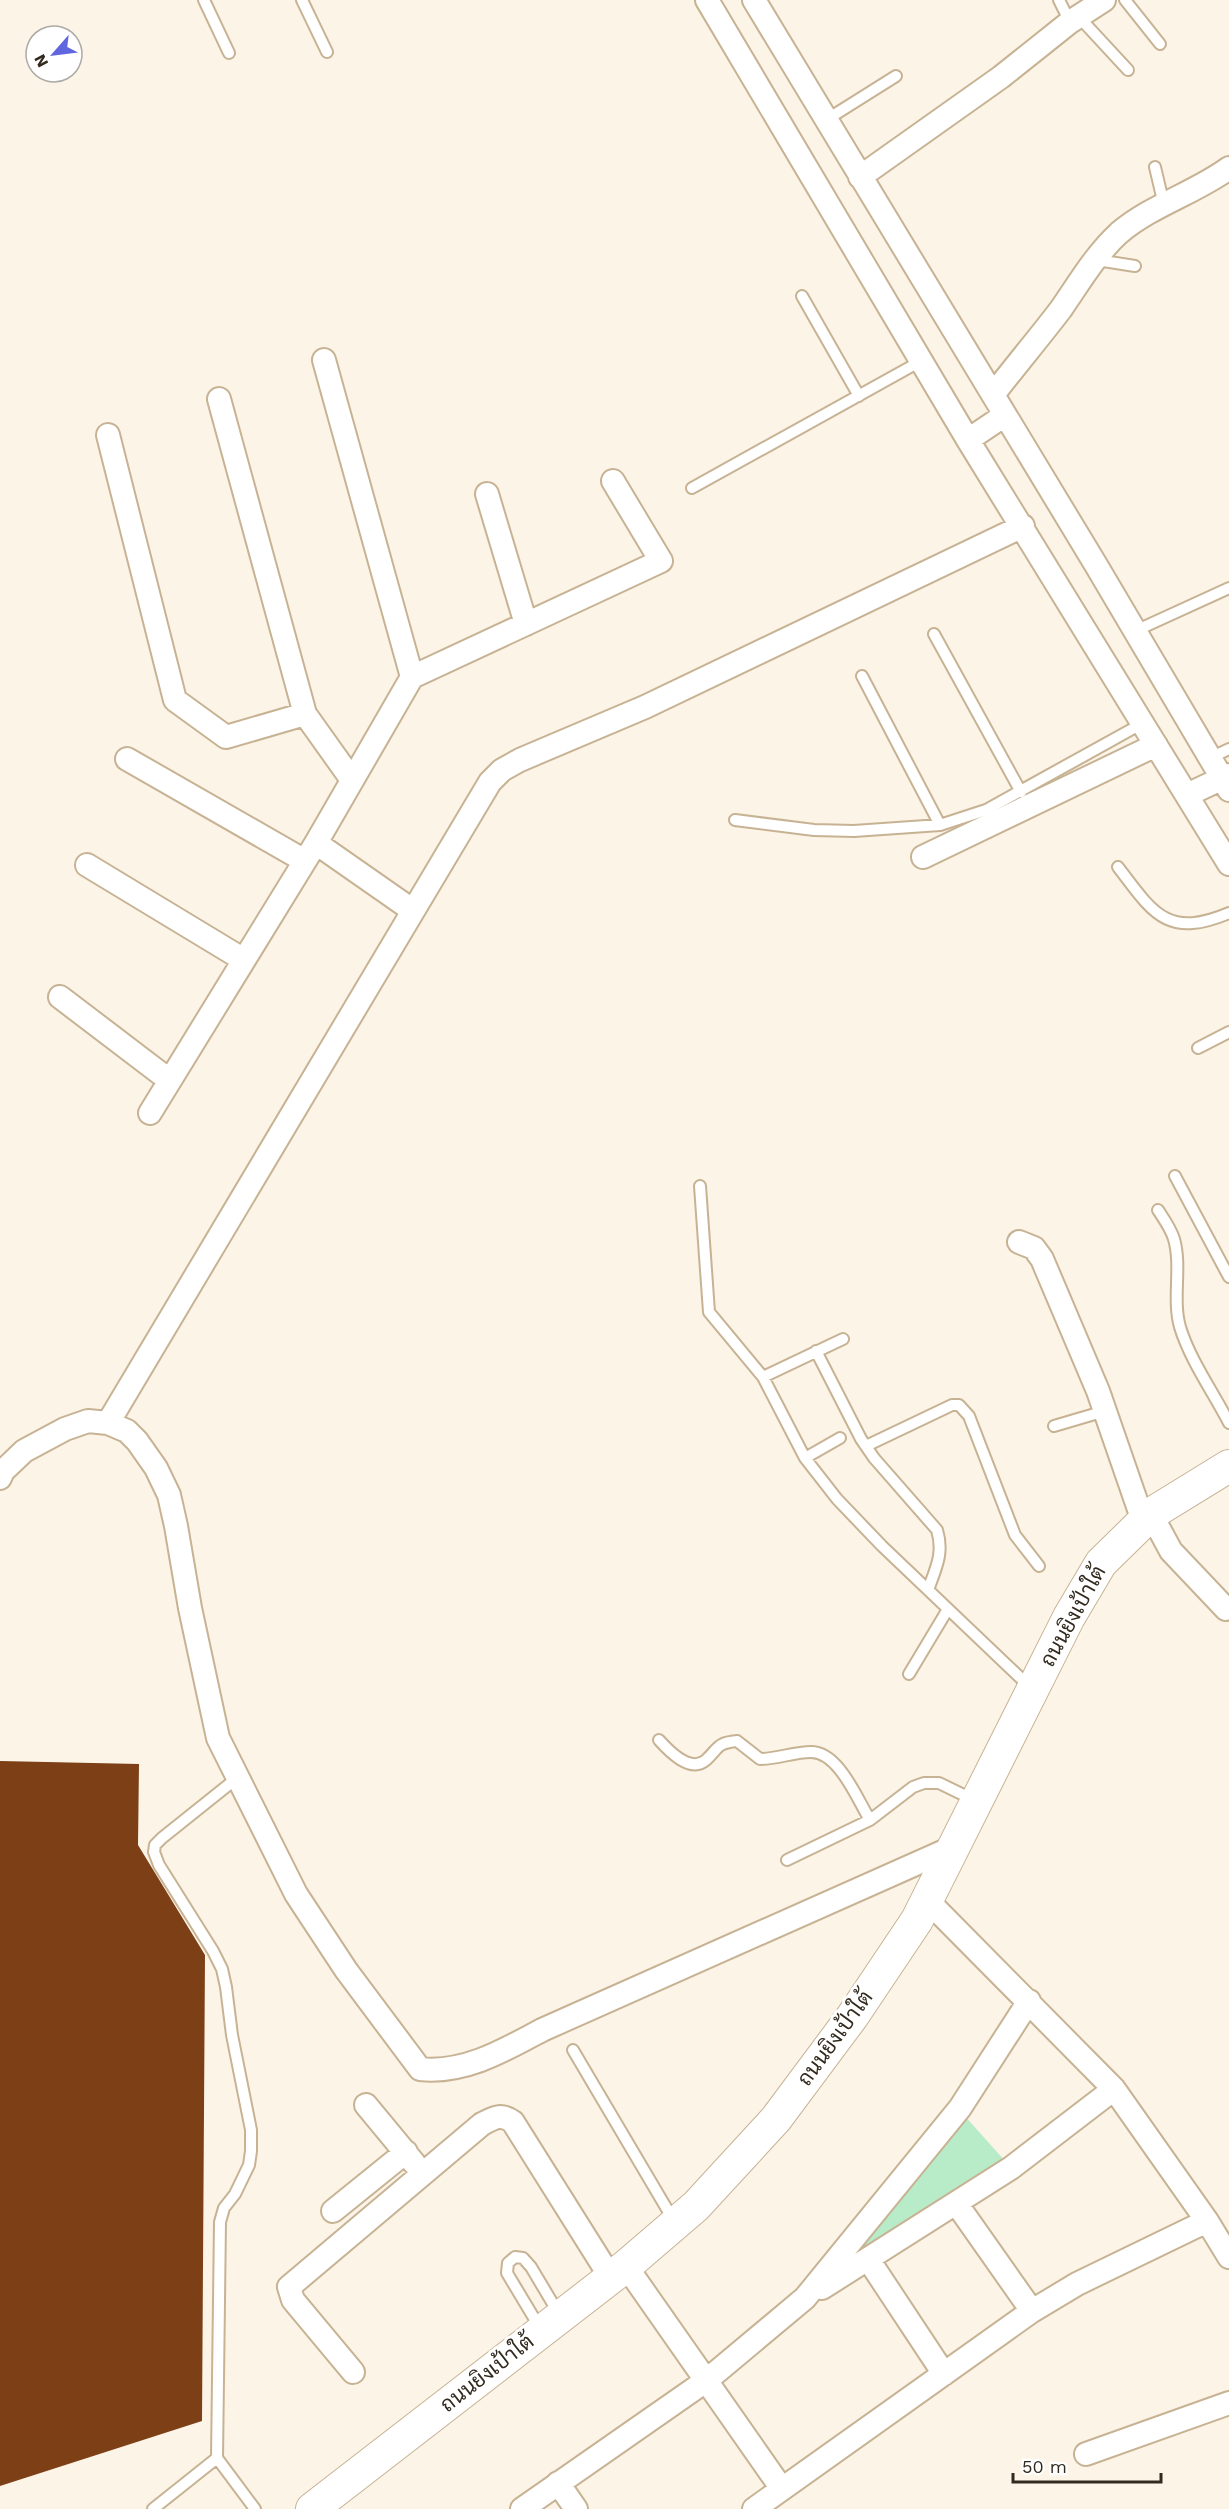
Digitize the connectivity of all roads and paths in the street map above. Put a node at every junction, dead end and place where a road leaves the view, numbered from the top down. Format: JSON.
{"nodes":[{"id":1,"x":204,"y":0,"type":"edge"},
{"id":2,"x":302,"y":0,"type":"edge"},
{"id":3,"x":707,"y":0,"type":"edge"},
{"id":4,"x":754,"y":0,"type":"edge"},
{"id":5,"x":1059,"y":0,"type":"edge"},
{"id":6,"x":1104,"y":0,"type":"edge"},
{"id":7,"x":1125,"y":0,"type":"edge"},
{"id":8,"x":1074,"y":19,"type":"junction"},
{"id":9,"x":1160,"y":44,"type":"dead end"},
{"id":10,"x":327,"y":51,"type":"dead end"},
{"id":11,"x":229,"y":53,"type":"dead end"},
{"id":12,"x":1128,"y":70,"type":"dead end"},
{"id":13,"x":896,"y":76,"type":"dead end"},
{"id":14,"x":826,"y":120,"type":"junction"},
{"id":15,"x":1155,"y":167,"type":"dead end"},
{"id":16,"x":1229,"y":168,"type":"edge"},
{"id":17,"x":860,"y":177,"type":"junction"},
{"id":18,"x":1164,"y":205,"type":"junction"},
{"id":19,"x":1096,"y":260,"type":"junction"},
{"id":20,"x":1135,"y":266,"type":"dead end"},
{"id":21,"x":802,"y":296,"type":"dead end"},
{"id":22,"x":324,"y":360,"type":"dead end"},
{"id":23,"x":921,"y":361,"type":"junction"},
{"id":24,"x":993,"y":395,"type":"junction"},
{"id":25,"x":859,"y":396,"type":"junction"},
{"id":26,"x":219,"y":399,"type":"dead end"},
{"id":27,"x":1000,"y":418,"type":"junction"},
{"id":28,"x":108,"y":435,"type":"dead end"},
{"id":29,"x":972,"y":437,"type":"junction"},
{"id":30,"x":613,"y":481,"type":"dead end"},
{"id":31,"x":692,"y":488,"type":"dead end"},
{"id":32,"x":487,"y":494,"type":"dead end"},
{"id":33,"x":1023,"y":526,"type":"junction"},
{"id":34,"x":1229,"y":588,"type":"edge"},
{"id":35,"x":526,"y":624,"type":"junction"},
{"id":36,"x":1135,"y":631,"type":"junction"},
{"id":37,"x":934,"y":634,"type":"dead end"},
{"id":38,"x":862,"y":676,"type":"dead end"},
{"id":39,"x":412,"y":677,"type":"junction"},
{"id":40,"x":305,"y":714,"type":"junction"},
{"id":41,"x":1143,"y":723,"type":"junction"},
{"id":42,"x":1156,"y":745,"type":"junction"},
{"id":43,"x":1219,"y":754,"type":"edge"},
{"id":44,"x":127,"y":759,"type":"dead end"},
{"id":45,"x":352,"y":780,"type":"junction"},
{"id":46,"x":1223,"y":781,"type":"edge"},
{"id":47,"x":1021,"y":792,"type":"junction"},
{"id":48,"x":1189,"y":794,"type":"junction"},
{"id":49,"x":735,"y":820,"type":"dead end"},
{"id":50,"x":940,"y":825,"type":"junction"},
{"id":51,"x":310,"y":852,"type":"junction"},
{"id":52,"x":924,"y":858,"type":"dead end"},
{"id":53,"x":1229,"y":864,"type":"edge"},
{"id":54,"x":87,"y":865,"type":"dead end"},
{"id":55,"x":1118,"y":867,"type":"dead end"},
{"id":56,"x":412,"y":910,"type":"junction"},
{"id":57,"x":1229,"y":914,"type":"edge"},
{"id":58,"x":244,"y":960,"type":"junction"},
{"id":59,"x":60,"y":997,"type":"dead end"},
{"id":60,"x":1229,"y":1032,"type":"edge"},
{"id":61,"x":1198,"y":1048,"type":"dead end"},
{"id":62,"x":169,"y":1080,"type":"junction"},
{"id":63,"x":150,"y":1113,"type":"dead end"},
{"id":64,"x":1174,"y":1176,"type":"dead end"},
{"id":65,"x":700,"y":1186,"type":"dead end"},
{"id":66,"x":1158,"y":1210,"type":"dead end"},
{"id":67,"x":1019,"y":1242,"type":"dead end"},
{"id":68,"x":1229,"y":1277,"type":"edge"},
{"id":69,"x":843,"y":1339,"type":"dead end"},
{"id":70,"x":816,"y":1351,"type":"junction"},
{"id":71,"x":763,"y":1377,"type":"junction"},
{"id":72,"x":1105,"y":1411,"type":"junction"},
{"id":73,"x":108,"y":1423,"type":"junction"},
{"id":74,"x":1229,"y":1423,"type":"edge"},
{"id":75,"x":1054,"y":1426,"type":"dead end"},
{"id":76,"x":840,"y":1438,"type":"dead end"},
{"id":77,"x":866,"y":1446,"type":"junction"},
{"id":78,"x":804,"y":1458,"type":"junction"},
{"id":79,"x":1229,"y":1466,"type":"edge"},
{"id":80,"x":0,"y":1478,"type":"edge"},
{"id":81,"x":1147,"y":1517,"type":"junction"},
{"id":82,"x":1039,"y":1566,"type":"dead end"},
{"id":83,"x":928,"y":1590,"type":"junction"},
{"id":84,"x":948,"y":1609,"type":"junction"},
{"id":85,"x":1226,"y":1609,"type":"dead end"},
{"id":86,"x":909,"y":1674,"type":"dead end"},
{"id":87,"x":1033,"y":1689,"type":"junction"},
{"id":88,"x":658,"y":1740,"type":"dead end"},
{"id":89,"x":237,"y":1778,"type":"junction"},
{"id":90,"x":977,"y":1801,"type":"junction"},
{"id":91,"x":870,"y":1820,"type":"junction"},
{"id":92,"x":956,"y":1846,"type":"junction"},
{"id":93,"x":787,"y":1860,"type":"dead end"},
{"id":94,"x":927,"y":1900,"type":"junction"},
{"id":95,"x":1029,"y":2001,"type":"junction"},
{"id":96,"x":573,"y":2050,"type":"dead end"},
{"id":97,"x":1114,"y":2090,"type":"junction"},
{"id":98,"x":366,"y":2105,"type":"dead end"},
{"id":99,"x":406,"y":2152,"type":"junction"},
{"id":100,"x":422,"y":2174,"type":"junction"},
{"id":101,"x":956,"y":2203,"type":"junction"},
{"id":102,"x":333,"y":2211,"type":"dead end"},
{"id":103,"x":1207,"y":2221,"type":"junction"},
{"id":104,"x":676,"y":2224,"type":"junction"},
{"id":105,"x":1229,"y":2257,"type":"edge"},
{"id":106,"x":868,"y":2259,"type":"junction"},
{"id":107,"x":618,"y":2272,"type":"junction"},
{"id":108,"x":805,"y":2298,"type":"junction"},
{"id":109,"x":1032,"y":2311,"type":"junction"},
{"id":110,"x":551,"y":2324,"type":"junction"},
{"id":111,"x":353,"y":2372,"type":"dead end"},
{"id":112,"x":944,"y":2373,"type":"junction"},
{"id":113,"x":708,"y":2380,"type":"junction"},
{"id":114,"x":1229,"y":2403,"type":"edge"},
{"id":115,"x":1086,"y":2454,"type":"dead end"},
{"id":116,"x":217,"y":2458,"type":"junction"},
{"id":117,"x":558,"y":2483,"type":"junction"},
{"id":118,"x":782,"y":2489,"type":"junction"},
{"id":119,"x":153,"y":2509,"type":"edge"},
{"id":120,"x":255,"y":2509,"type":"edge"},
{"id":121,"x":312,"y":2509,"type":"edge"},
{"id":122,"x":522,"y":2509,"type":"edge"},
{"id":123,"x":576,"y":2509,"type":"edge"},
{"id":124,"x":754,"y":2509,"type":"edge"}],
"edges":[{"from":1,"to":11,"type":"lane"},
{"from":2,"to":10,"type":"lane"},
{"from":3,"to":23,"type":"street"},
{"from":4,"to":14,"type":"street"},
{"from":5,"to":8,"type":"lane"},
{"from":6,"to":8,"type":"street"},
{"from":7,"to":9,"type":"lane"},
{"from":8,"to":12,"type":"lane"},
{"from":8,"to":17,"type":"street"},
{"from":13,"to":14,"type":"lane"},
{"from":14,"to":17,"type":"street"},
{"from":15,"to":18,"type":"lane"},
{"from":16,"to":18,"type":"street"},
{"from":17,"to":24,"type":"street"},
{"from":18,"to":19,"type":"street"},
{"from":19,"to":20,"type":"lane"},
{"from":19,"to":24,"type":"street"},
{"from":21,"to":25,"type":"lane"},
{"from":22,"to":39,"type":"street"},
{"from":23,"to":25,"type":"lane"},
{"from":23,"to":29,"type":"street"},
{"from":24,"to":27,"type":"street"},
{"from":25,"to":31,"type":"lane"},
{"from":26,"to":40,"type":"street"},
{"from":27,"to":29,"type":"street"},
{"from":27,"to":36,"type":"street"},
{"from":28,"to":40,"type":"street"},
{"from":29,"to":33,"type":"street"},
{"from":30,"to":35,"type":"street"},
{"from":32,"to":35,"type":"street"},
{"from":33,"to":41,"type":"street"},
{"from":33,"to":56,"type":"street"},
{"from":34,"to":36,"type":"lane"},
{"from":35,"to":39,"type":"street"},
{"from":36,"to":43,"type":"street"},
{"from":37,"to":47,"type":"lane"},
{"from":38,"to":50,"type":"lane"},
{"from":39,"to":45,"type":"street"},
{"from":40,"to":45,"type":"street"},
{"from":41,"to":42,"type":"street"},
{"from":41,"to":47,"type":"lane"},
{"from":42,"to":48,"type":"street"},
{"from":42,"to":52,"type":"street"},
{"from":43,"to":46,"type":"street"},
{"from":44,"to":51,"type":"street"},
{"from":45,"to":51,"type":"street"},
{"from":46,"to":48,"type":"street"},
{"from":47,"to":50,"type":"lane"},
{"from":48,"to":53,"type":"street"},
{"from":49,"to":50,"type":"lane"},
{"from":51,"to":56,"type":"street"},
{"from":51,"to":58,"type":"street"},
{"from":54,"to":58,"type":"street"},
{"from":55,"to":57,"type":"lane"},
{"from":56,"to":73,"type":"street"},
{"from":58,"to":62,"type":"street"},
{"from":59,"to":62,"type":"street"},
{"from":60,"to":61,"type":"lane"},
{"from":62,"to":63,"type":"street"},
{"from":64,"to":68,"type":"lane"},
{"from":65,"to":71,"type":"lane"},
{"from":66,"to":74,"type":"lane"},
{"from":67,"to":72,"type":"street"},
{"from":69,"to":70,"type":"lane"},
{"from":70,"to":71,"type":"lane"},
{"from":70,"to":77,"type":"lane"},
{"from":71,"to":78,"type":"lane"},
{"from":72,"to":75,"type":"lane"},
{"from":72,"to":81,"type":"street"},
{"from":73,"to":80,"type":"street"},
{"from":73,"to":89,"type":"street"},
{"from":76,"to":78,"type":"lane"},
{"from":77,"to":82,"type":"lane"},
{"from":77,"to":83,"type":"lane"},
{"from":78,"to":83,"type":"lane"},
{"from":79,"to":81,"type":"main road","name":"ถนนยิงเป้าใต้"},
{"from":81,"to":85,"type":"street"},
{"from":81,"to":87,"type":"main road","name":"ถนนยิงเป้าใต้"},
{"from":83,"to":84,"type":"lane"},
{"from":84,"to":86,"type":"lane"},
{"from":84,"to":87,"type":"lane"},
{"from":87,"to":90,"type":"main road","name":"ถนนยิงเป้าใต้"},
{"from":88,"to":91,"type":"lane"},
{"from":89,"to":92,"type":"street"},
{"from":89,"to":116,"type":"lane"},
{"from":90,"to":91,"type":"lane"},
{"from":90,"to":92,"type":"main road","name":"ถนนยิงเป้าใต้"},
{"from":91,"to":93,"type":"lane"},
{"from":92,"to":94,"type":"main road","name":"ถนนยิงเป้าใต้"},
{"from":94,"to":95,"type":"street"},
{"from":94,"to":104,"type":"main road","name":"ถนนยิงเป้าใต้"},
{"from":95,"to":97,"type":"street"},
{"from":95,"to":108,"type":"street"},
{"from":96,"to":104,"type":"lane"},
{"from":97,"to":101,"type":"street"},
{"from":97,"to":103,"type":"street"},
{"from":98,"to":99,"type":"street"},
{"from":99,"to":100,"type":"street"},
{"from":99,"to":102,"type":"street"},
{"from":100,"to":107,"type":"street"},
{"from":100,"to":111,"type":"street"},
{"from":101,"to":106,"type":"street"},
{"from":101,"to":109,"type":"street"},
{"from":103,"to":105,"type":"street"},
{"from":103,"to":109,"type":"street"},
{"from":104,"to":107,"type":"main road","name":"ถนนยิงเป้าใต้"},
{"from":106,"to":108,"type":"street"},
{"from":106,"to":112,"type":"street"},
{"from":107,"to":110,"type":"main road","name":"ถนนยิงเป้าใต้"},
{"from":107,"to":113,"type":"street"},
{"from":108,"to":113,"type":"street"},
{"from":109,"to":112,"type":"street"},
{"from":110,"to":110,"type":"lane"},
{"from":110,"to":121,"type":"main road","name":"ถนนยิงเป้าใต้"},
{"from":112,"to":118,"type":"street"},
{"from":113,"to":117,"type":"street"},
{"from":113,"to":118,"type":"street"},
{"from":114,"to":115,"type":"street"},
{"from":116,"to":119,"type":"lane"},
{"from":116,"to":120,"type":"lane"},
{"from":117,"to":122,"type":"street"},
{"from":117,"to":123,"type":"street"},
{"from":118,"to":124,"type":"street"}]}
